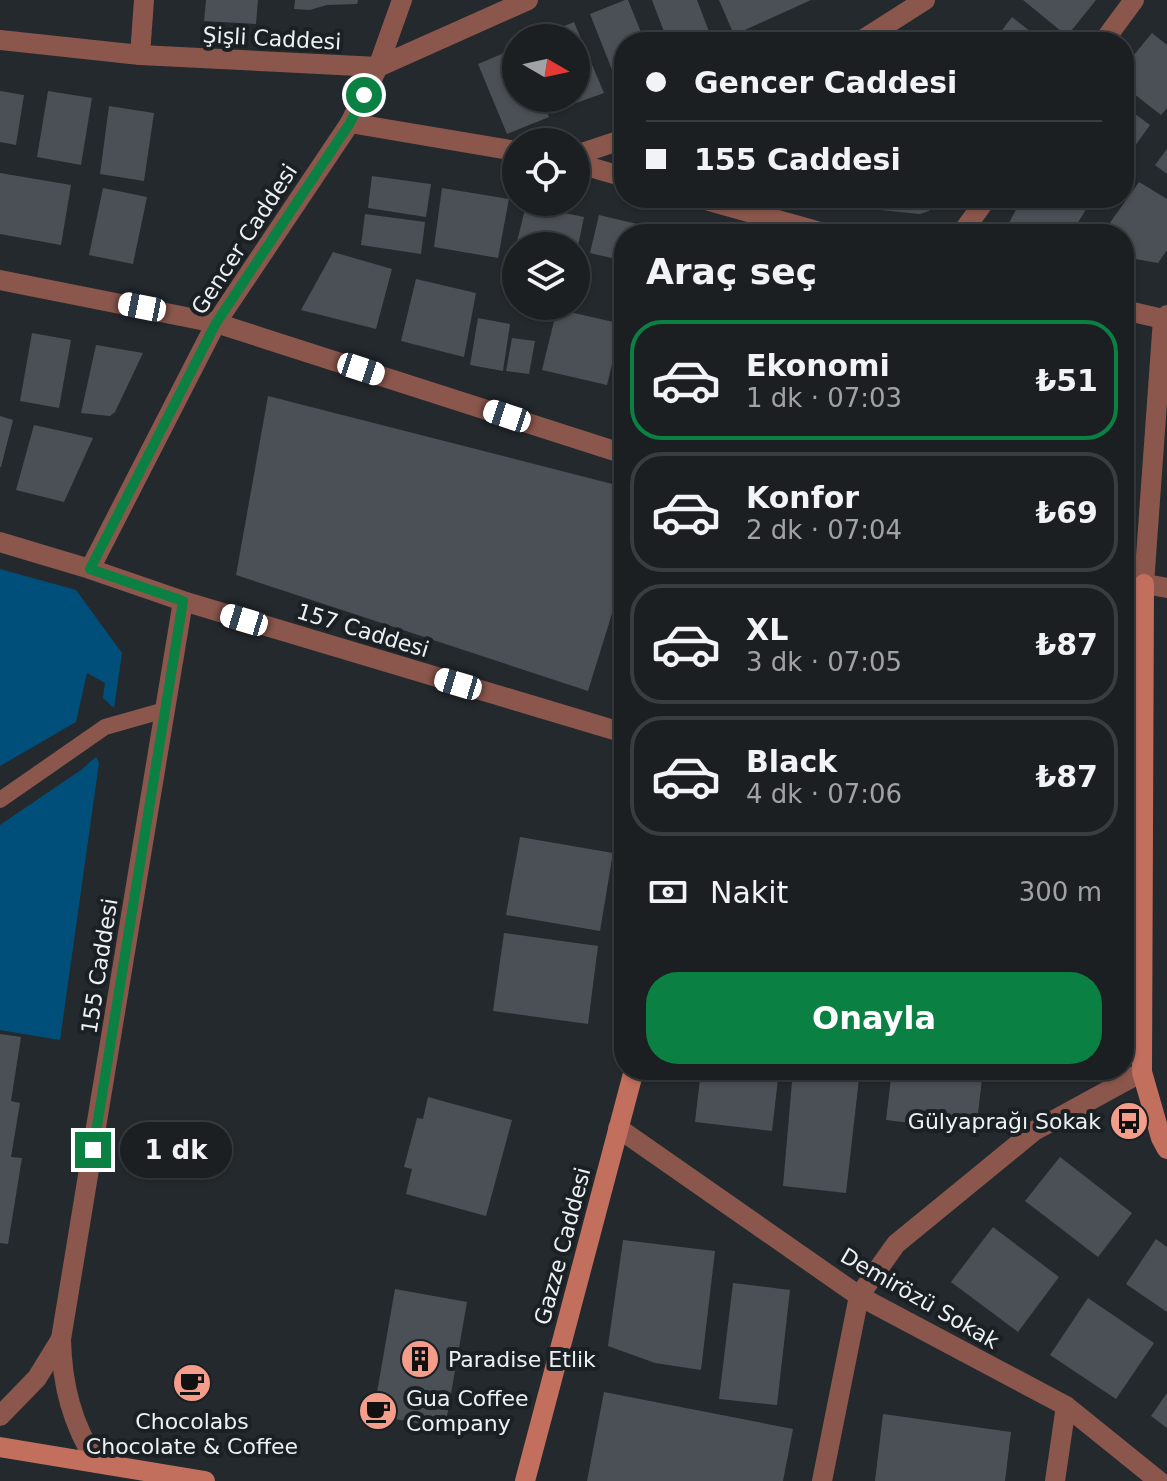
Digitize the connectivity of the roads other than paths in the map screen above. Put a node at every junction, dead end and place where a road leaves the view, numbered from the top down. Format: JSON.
{"nodes":[{"id":1,"x":144,"y":0,"type":"edge"},
{"id":2,"x":402,"y":0,"type":"edge"},
{"id":3,"x":528,"y":0,"type":"edge"},
{"id":4,"x":925,"y":0,"type":"edge"},
{"id":5,"x":1134,"y":0,"type":"edge"},
{"id":6,"x":875,"y":32,"type":"edge"},
{"id":7,"x":1110,"y":32,"type":"edge"},
{"id":8,"x":0,"y":40,"type":"edge"},
{"id":9,"x":140,"y":55,"type":"junction"},
{"id":10,"x":378,"y":67,"type":"junction"},
{"id":11,"x":350,"y":123,"type":"junction"},
{"id":12,"x":614,"y":142,"type":"edge"},
{"id":13,"x":502,"y":149,"type":"edge"},
{"id":14,"x":590,"y":150,"type":"edge"},
{"id":15,"x":590,"y":167,"type":"edge"},
{"id":16,"x":614,"y":174,"type":"edge"},
{"id":17,"x":735,"y":208,"type":"edge"},
{"id":18,"x":791,"y":224,"type":"edge"},
{"id":19,"x":0,"y":280,"type":"edge"},
{"id":20,"x":1134,"y":312,"type":"edge"},
{"id":21,"x":1165,"y":317,"type":"edge"},
{"id":22,"x":216,"y":323,"type":"junction"},
{"id":23,"x":614,"y":451,"type":"edge"},
{"id":24,"x":0,"y":542,"type":"edge"},
{"id":25,"x":90,"y":569,"type":"junction"},
{"id":26,"x":1134,"y":582,"type":"edge"},
{"id":27,"x":1167,"y":588,"type":"edge"},
{"id":28,"x":183,"y":601,"type":"junction"},
{"id":29,"x":165,"y":710,"type":"junction"},
{"id":30,"x":614,"y":730,"type":"edge"},
{"id":31,"x":0,"y":800,"type":"edge"},
{"id":32,"x":1142,"y":1072,"type":"junction"},
{"id":33,"x":1134,"y":1076,"type":"edge"},
{"id":34,"x":631,"y":1080,"type":"edge"},
{"id":35,"x":1127,"y":1080,"type":"edge"},
{"id":36,"x":618,"y":1128,"type":"junction"},
{"id":37,"x":1167,"y":1149,"type":"edge"},
{"id":38,"x":859,"y":1296,"type":"junction"},
{"id":39,"x":61,"y":1339,"type":"junction"},
{"id":40,"x":1066,"y":1406,"type":"junction"},
{"id":41,"x":0,"y":1416,"type":"edge"},
{"id":42,"x":0,"y":1447,"type":"edge"},
{"id":43,"x":97,"y":1463,"type":"junction"},
{"id":44,"x":205,"y":1481,"type":"edge"},
{"id":45,"x":525,"y":1481,"type":"edge"},
{"id":46,"x":822,"y":1481,"type":"edge"},
{"id":47,"x":1055,"y":1481,"type":"edge"},
{"id":48,"x":1159,"y":1481,"type":"edge"}],
"edges":[{"from":1,"to":9,"type":"street"},
{"from":2,"to":10,"type":"street","name":"Gencer Caddesi"},
{"from":3,"to":10,"type":"street","name":"Şişli Caddesi"},
{"from":4,"to":6,"type":"street"},
{"from":5,"to":7,"type":"street"},
{"from":8,"to":9,"type":"street","name":"Şişli Caddesi"},
{"from":9,"to":10,"type":"street","name":"Şişli Caddesi"},
{"from":10,"to":11,"type":"street","name":"Gencer Caddesi"},
{"from":11,"to":13,"type":"street"},
{"from":11,"to":22,"type":"street","name":"Gencer Caddesi"},
{"from":12,"to":14,"type":"street"},
{"from":15,"to":16,"type":"street"},
{"from":17,"to":18,"type":"street"},
{"from":19,"to":22,"type":"street"},
{"from":20,"to":21,"type":"street"},
{"from":21,"to":26,"type":"street"},
{"from":22,"to":23,"type":"street"},
{"from":22,"to":25,"type":"street","name":"Gencer Caddesi"},
{"from":24,"to":25,"type":"street","name":"157 Caddesi"},
{"from":25,"to":28,"type":"street","name":"157 Caddesi"},
{"from":26,"to":27,"type":"street"},
{"from":26,"to":32,"type":"main road"},
{"from":28,"to":29,"type":"street","name":"155 Caddesi"},
{"from":28,"to":30,"type":"street","name":"157 Caddesi"},
{"from":29,"to":31,"type":"lane"},
{"from":29,"to":39,"type":"street","name":"155 Caddesi"},
{"from":32,"to":33,"type":"street"},
{"from":32,"to":37,"type":"main road"},
{"from":34,"to":36,"type":"main road","name":"Gazze Caddesi"},
{"from":35,"to":38,"type":"street"},
{"from":36,"to":38,"type":"street","name":"Demirözü Sokak"},
{"from":36,"to":45,"type":"main road","name":"Gazze Caddesi"},
{"from":38,"to":40,"type":"street","name":"Demirözü Sokak"},
{"from":38,"to":46,"type":"street"},
{"from":39,"to":41,"type":"street","name":"155 Caddesi"},
{"from":39,"to":43,"type":"street","name":"155 Caddesi"},
{"from":40,"to":47,"type":"street"},
{"from":40,"to":48,"type":"street","name":"Demirözü Sokak"},
{"from":42,"to":43,"type":"main road"},
{"from":43,"to":44,"type":"main road"}]}
